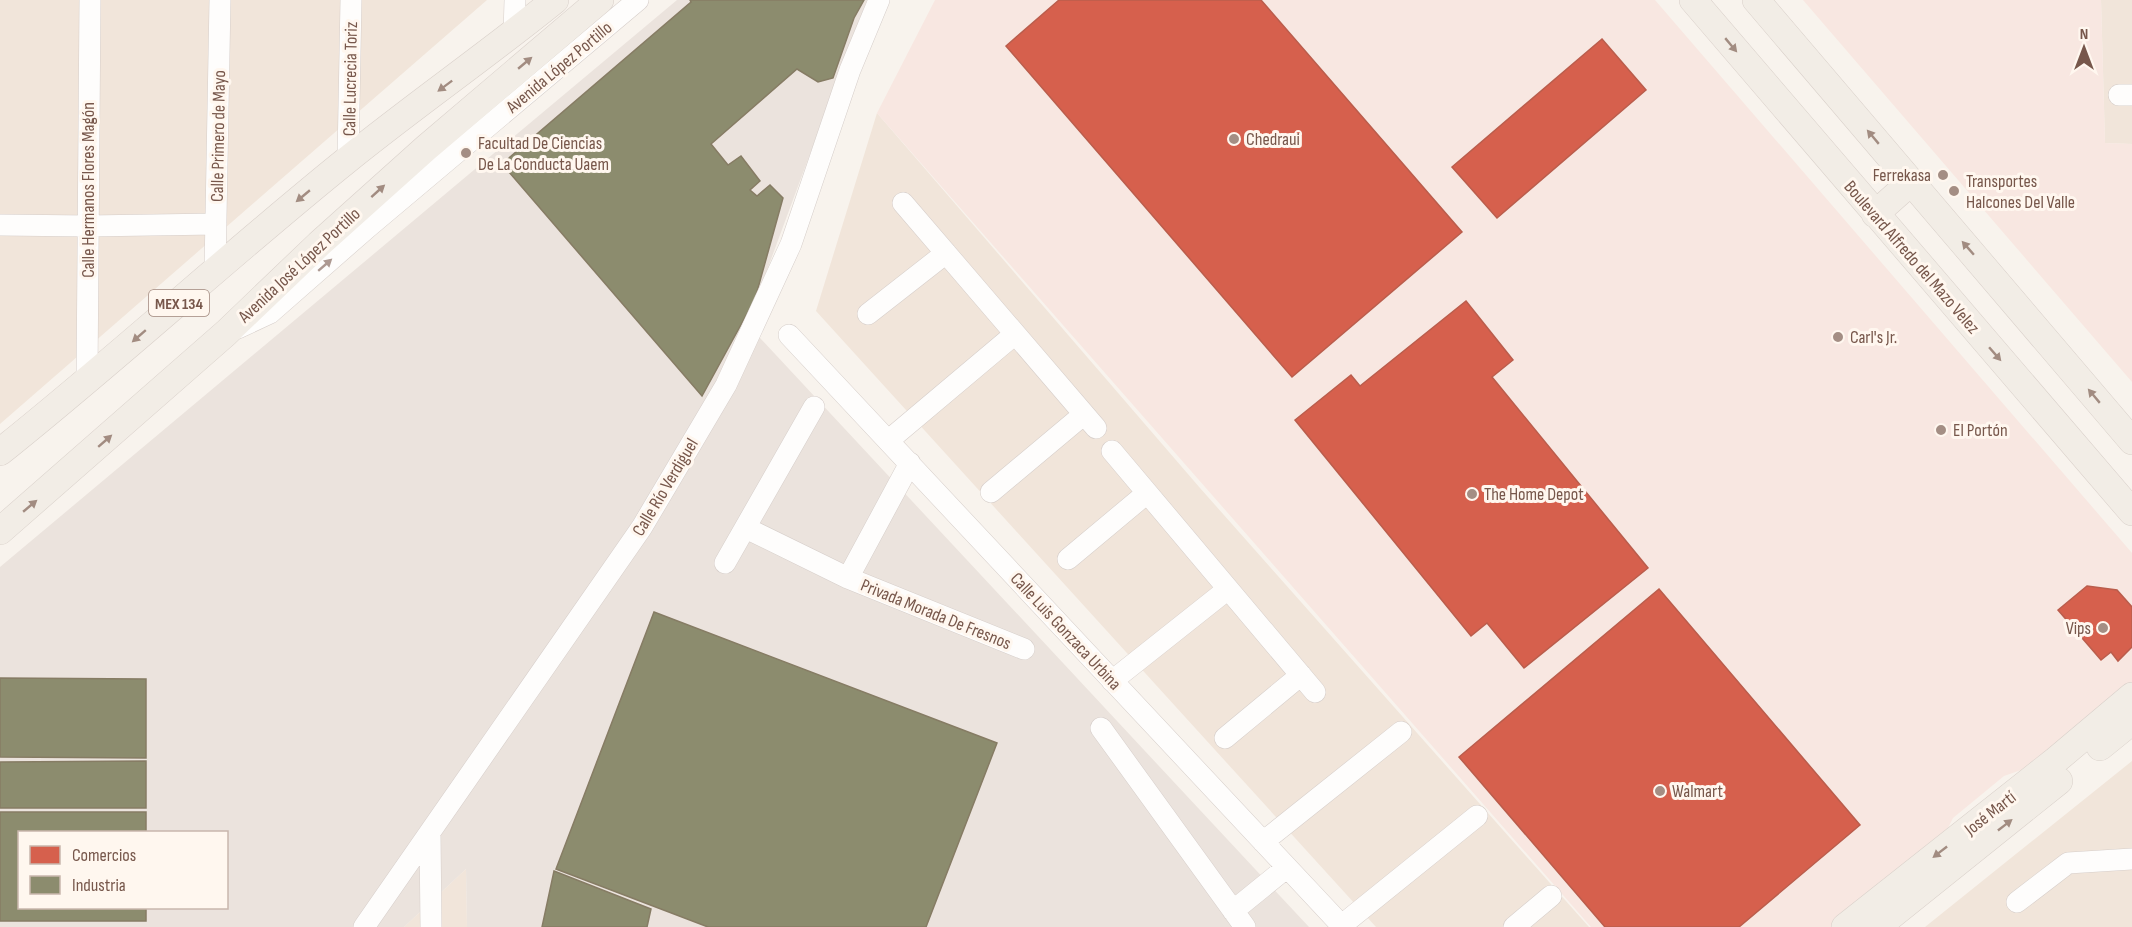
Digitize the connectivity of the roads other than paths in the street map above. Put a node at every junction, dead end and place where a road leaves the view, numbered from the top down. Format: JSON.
{"nodes":[{"id":1,"x":90,"y":0,"type":"edge"},
{"id":2,"x":220,"y":0,"type":"edge"},
{"id":3,"x":351,"y":0,"type":"edge"},
{"id":4,"x":515,"y":0,"type":"edge"},
{"id":5,"x":600,"y":0,"type":"edge"},
{"id":6,"x":638,"y":0,"type":"edge"},
{"id":7,"x":879,"y":0,"type":"edge"},
{"id":8,"x":1693,"y":0,"type":"edge"},
{"id":9,"x":1756,"y":0,"type":"edge"},
{"id":10,"x":548,"y":4,"type":"edge"},
{"id":11,"x":514,"y":34,"type":"junction"},
{"id":12,"x":348,"y":158,"type":"junction"},
{"id":13,"x":1911,"y":182,"type":"junction"},
{"id":14,"x":903,"y":203,"type":"dead end"},
{"id":15,"x":1875,"y":214,"type":"junction"},
{"id":16,"x":216,"y":224,"type":"junction"},
{"id":17,"x":0,"y":225,"type":"edge"},
{"id":18,"x":88,"y":226,"type":"junction"},
{"id":19,"x":946,"y":253,"type":"junction"},
{"id":20,"x":215,"y":271,"type":"junction"},
{"id":21,"x":868,"y":314,"type":"dead end"},
{"id":22,"x":226,"y":333,"type":"junction"},
{"id":23,"x":1015,"y":334,"type":"junction"},
{"id":24,"x":789,"y":335,"type":"dead end"},
{"id":25,"x":87,"y":381,"type":"junction"},
{"id":26,"x":814,"y":407,"type":"dead end"},
{"id":27,"x":889,"y":440,"type":"junction"},
{"id":28,"x":2132,"y":441,"type":"edge"},
{"id":29,"x":0,"y":452,"type":"edge"},
{"id":30,"x":1112,"y":452,"type":"dead end"},
{"id":31,"x":910,"y":463,"type":"junction"},
{"id":32,"x":991,"y":492,"type":"dead end"},
{"id":33,"x":1148,"y":493,"type":"junction"},
{"id":34,"x":2132,"y":512,"type":"edge"},
{"id":35,"x":746,"y":528,"type":"junction"},
{"id":36,"x":0,"y":531,"type":"edge"},
{"id":37,"x":1068,"y":559,"type":"dead end"},
{"id":38,"x":725,"y":563,"type":"dead end"},
{"id":39,"x":848,"y":578,"type":"junction"},
{"id":40,"x":1228,"y":589,"type":"junction"},
{"id":41,"x":1024,"y":649,"type":"dead end"},
{"id":42,"x":1301,"y":675,"type":"junction"},
{"id":43,"x":1112,"y":681,"type":"junction"},
{"id":44,"x":1315,"y":692,"type":"dead end"},
{"id":45,"x":2132,"y":696,"type":"edge"},
{"id":46,"x":2132,"y":721,"type":"edge"},
{"id":47,"x":1101,"y":728,"type":"dead end"},
{"id":48,"x":1401,"y":732,"type":"dead end"},
{"id":49,"x":1225,"y":738,"type":"dead end"},
{"id":50,"x":1477,"y":816,"type":"dead end"},
{"id":51,"x":430,"y":832,"type":"junction"},
{"id":52,"x":1263,"y":842,"type":"junction"},
{"id":53,"x":2132,"y":859,"type":"edge"},
{"id":54,"x":1286,"y":868,"type":"junction"},
{"id":55,"x":1551,"y":896,"type":"dead end"},
{"id":56,"x":2017,"y":902,"type":"dead end"},
{"id":57,"x":1239,"y":919,"type":"edge"},
{"id":58,"x":1342,"y":926,"type":"edge"},
{"id":59,"x":364,"y":927,"type":"edge"},
{"id":60,"x":432,"y":927,"type":"edge"},
{"id":61,"x":1514,"y":927,"type":"edge"},
{"id":62,"x":1845,"y":927,"type":"edge"},
{"id":63,"x":1877,"y":927,"type":"edge"}],
"edges":[{"from":1,"to":18,"type":"street","name":"Calle Hermanos Flores Magón"},
{"from":2,"to":16,"type":"street","name":"Calle Primero de Mayo"},
{"from":3,"to":12,"type":"street","name":"Calle Lucrecia Toriz"},
{"from":4,"to":11,"type":"street"},
{"from":22,"to":5,"type":"main road","name":"Avenida José López Portillo","number":"MEX 134","one_way":true},
{"from":22,"to":6,"type":"street","name":"Avenida López Portillo","one_way":true},
{"from":7,"to":51,"type":"street","name":"Calle Río Verdiguel"},
{"from":8,"to":15,"type":"main road","name":"Boulevard Alfredo del Mazo Velez","one_way":true},
{"from":13,"to":9,"type":"main road","one_way":true},
{"from":10,"to":11,"type":"main road","number":"MEX 134"},
{"from":11,"to":12,"type":"main road","number":"MEX 134","one_way":true},
{"from":12,"to":20,"type":"main road","number":"MEX 134","one_way":true},
{"from":13,"to":15,"type":"main road"},
{"from":28,"to":13,"type":"main road","one_way":true},
{"from":14,"to":19,"type":"street"},
{"from":15,"to":34,"type":"main road","name":"Boulevard Alfredo del Mazo Velez","one_way":true},
{"from":16,"to":18,"type":"street"},
{"from":16,"to":20,"type":"street","name":"Calle Primero de Mayo"},
{"from":17,"to":18,"type":"street"},
{"from":18,"to":25,"type":"street","name":"Calle Hermanos Flores Magón"},
{"from":19,"to":21,"type":"street"},
{"from":19,"to":23,"type":"street"},
{"from":20,"to":25,"type":"main road","number":"MEX 134","one_way":true},
{"from":36,"to":22,"type":"main road","name":"Avenida José López Portillo","number":"MEX 134","one_way":true},
{"from":23,"to":27,"type":"street"},
{"from":23,"to":32,"type":"street"},
{"from":24,"to":27,"type":"street","name":"Calle Luis Gonzaca Urbina"},
{"from":25,"to":29,"type":"main road","number":"MEX 134"},
{"from":26,"to":35,"type":"street"},
{"from":27,"to":31,"type":"street","name":"Calle Luis Gonzaca Urbina"},
{"from":30,"to":33,"type":"street"},
{"from":31,"to":39,"type":"street","name":"Privada Morada De Fresnos"},
{"from":31,"to":43,"type":"street","name":"Calle Luis Gonzaca Urbina"},
{"from":33,"to":37,"type":"street"},
{"from":33,"to":40,"type":"street"},
{"from":35,"to":38,"type":"street"},
{"from":35,"to":39,"type":"street","name":"Privada Morada De Fresnos"},
{"from":39,"to":41,"type":"street","name":"Privada Morada De Fresnos"},
{"from":40,"to":42,"type":"street"},
{"from":40,"to":43,"type":"street"},
{"from":42,"to":44,"type":"street"},
{"from":42,"to":49,"type":"street"},
{"from":43,"to":52,"type":"street","name":"Calle Luis Gonzaca Urbina"},
{"from":45,"to":62,"type":"main road","name":"José Martí","one_way":true},
{"from":63,"to":46,"type":"main road","name":"José Martí","one_way":true},
{"from":47,"to":57,"type":"street"},
{"from":48,"to":52,"type":"street"},
{"from":50,"to":58,"type":"street"},
{"from":51,"to":59,"type":"street","name":"Calle Río Verdiguel"},
{"from":51,"to":60,"type":"street"},
{"from":52,"to":54,"type":"street","name":"Calle Luis Gonzaca Urbina"},
{"from":53,"to":56,"type":"street"},
{"from":54,"to":57,"type":"street"},
{"from":54,"to":58,"type":"street","name":"Calle Luis Gonzaca Urbina"},
{"from":55,"to":61,"type":"street"}]}
